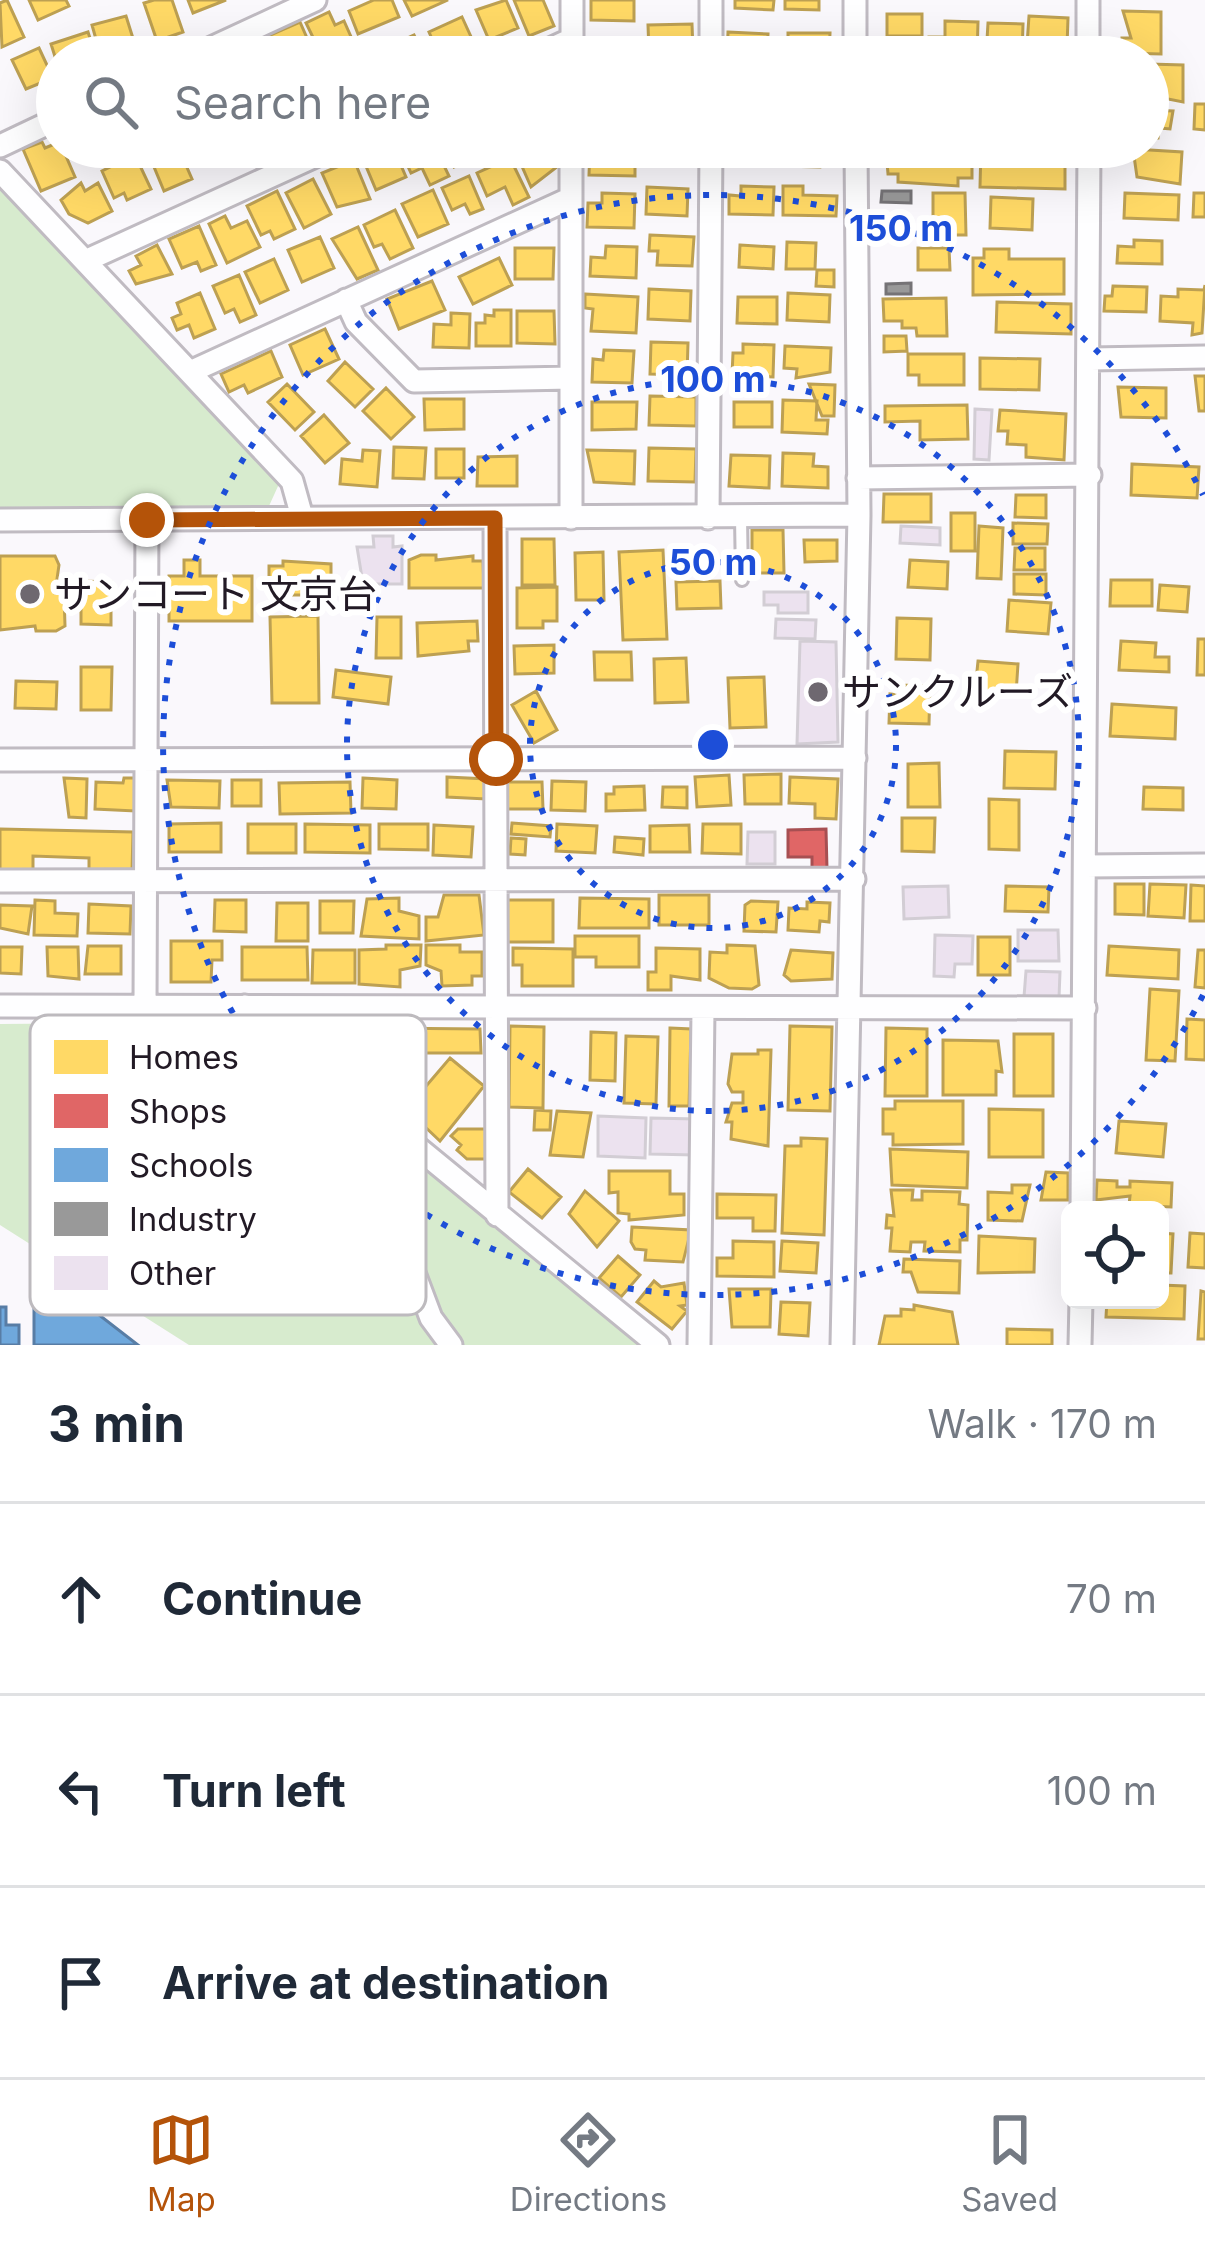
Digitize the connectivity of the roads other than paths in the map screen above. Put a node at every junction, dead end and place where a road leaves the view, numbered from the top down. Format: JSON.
{"nodes":[{"id":1,"x":315,"y":0,"type":"edge"},
{"id":2,"x":572,"y":0,"type":"edge"},
{"id":3,"x":711,"y":0,"type":"edge"},
{"id":4,"x":855,"y":0,"type":"edge"},
{"id":5,"x":1088,"y":0,"type":"edge"},
{"id":6,"x":237,"y":36,"type":"edge"},
{"id":7,"x":572,"y":36,"type":"edge"},
{"id":8,"x":711,"y":36,"type":"edge"},
{"id":9,"x":855,"y":36,"type":"edge"},
{"id":10,"x":1088,"y":36,"type":"edge"},
{"id":11,"x":36,"y":129,"type":"edge"},
{"id":12,"x":0,"y":146,"type":"edge"},
{"id":13,"x":289,"y":168,"type":"edge"},
{"id":14,"x":571,"y":168,"type":"edge"},
{"id":15,"x":711,"y":168,"type":"edge"},
{"id":16,"x":856,"y":168,"type":"edge"},
{"id":17,"x":1089,"y":168,"type":"edge"},
{"id":18,"x":0,"y":171,"type":"edge"},
{"id":19,"x":571,"y":198,"type":"junction"},
{"id":20,"x":85,"y":261,"type":"junction"},
{"id":21,"x":346,"y":300,"type":"junction"},
{"id":22,"x":1205,"y":357,"type":"edge"},
{"id":23,"x":1091,"y":359,"type":"junction"},
{"id":24,"x":190,"y":372,"type":"junction"},
{"id":25,"x":571,"y":378,"type":"junction"},
{"id":26,"x":1090,"y":475,"type":"junction"},
{"id":27,"x":858,"y":478,"type":"junction"},
{"id":28,"x":859,"y":515,"type":"junction"},
{"id":29,"x":302,"y":518,"type":"junction"},
{"id":30,"x":495,"y":518,"type":"junction"},
{"id":31,"x":571,"y":518,"type":"junction"},
{"id":32,"x":708,"y":518,"type":"junction"},
{"id":33,"x":741,"y":518,"type":"junction"},
{"id":34,"x":0,"y":520,"type":"edge"},
{"id":35,"x":147,"y":520,"type":"junction"},
{"id":36,"x":742,"y":580,"type":"dead end"},
{"id":37,"x":855,"y":758,"type":"junction"},
{"id":38,"x":496,"y":759,"type":"junction"},
{"id":39,"x":0,"y":760,"type":"edge"},
{"id":40,"x":144,"y":760,"type":"junction"},
{"id":41,"x":1205,"y":865,"type":"edge"},
{"id":42,"x":1085,"y":866,"type":"junction"},
{"id":43,"x":854,"y":879,"type":"junction"},
{"id":44,"x":496,"y":880,"type":"junction"},
{"id":45,"x":0,"y":881,"type":"edge"},
{"id":46,"x":148,"y":881,"type":"junction"},
{"id":47,"x":0,"y":1006,"type":"edge"},
{"id":48,"x":145,"y":1006,"type":"junction"},
{"id":49,"x":245,"y":1006,"type":"junction"},
{"id":50,"x":851,"y":1007,"type":"junction"},
{"id":51,"x":1085,"y":1008,"type":"junction"},
{"id":52,"x":495,"y":1009,"type":"junction"},
{"id":53,"x":703,"y":1010,"type":"junction"},
{"id":54,"x":256,"y":1015,"type":"edge"},
{"id":55,"x":426,"y":1157,"type":"edge"},
{"id":56,"x":1082,"y":1201,"type":"edge"},
{"id":57,"x":496,"y":1215,"type":"junction"},
{"id":58,"x":426,"y":1305,"type":"edge"},
{"id":59,"x":1081,"y":1309,"type":"edge"},
{"id":60,"x":451,"y":1345,"type":"edge"},
{"id":61,"x":658,"y":1345,"type":"edge"},
{"id":62,"x":699,"y":1345,"type":"edge"},
{"id":63,"x":842,"y":1345,"type":"edge"},
{"id":64,"x":1080,"y":1345,"type":"edge"}],
"edges":[{"from":1,"to":6,"type":"street"},
{"from":2,"to":7,"type":"street"},
{"from":3,"to":8,"type":"street"},
{"from":4,"to":9,"type":"street"},
{"from":5,"to":10,"type":"street"},
{"from":11,"to":12,"type":"street"},
{"from":13,"to":20,"type":"street"},
{"from":14,"to":19,"type":"street"},
{"from":15,"to":32,"type":"street"},
{"from":16,"to":27,"type":"street"},
{"from":17,"to":23,"type":"street"},
{"from":18,"to":20,"type":"street"},
{"from":19,"to":21,"type":"street"},
{"from":19,"to":25,"type":"street"},
{"from":20,"to":24,"type":"street"},
{"from":21,"to":24,"type":"street"},
{"from":21,"to":25,"type":"street"},
{"from":22,"to":23,"type":"street"},
{"from":23,"to":26,"type":"street"},
{"from":24,"to":29,"type":"street"},
{"from":25,"to":31,"type":"street"},
{"from":26,"to":27,"type":"street"},
{"from":26,"to":42,"type":"street"},
{"from":27,"to":28,"type":"street"},
{"from":28,"to":33,"type":"street"},
{"from":28,"to":37,"type":"street"},
{"from":29,"to":30,"type":"street"},
{"from":29,"to":35,"type":"street"},
{"from":30,"to":31,"type":"street"},
{"from":30,"to":38,"type":"street"},
{"from":31,"to":32,"type":"street"},
{"from":32,"to":33,"type":"street"},
{"from":33,"to":36,"type":"lane"},
{"from":34,"to":35,"type":"street"},
{"from":35,"to":40,"type":"street"},
{"from":37,"to":38,"type":"street"},
{"from":37,"to":43,"type":"street"},
{"from":38,"to":40,"type":"street"},
{"from":38,"to":44,"type":"street"},
{"from":39,"to":40,"type":"street"},
{"from":40,"to":46,"type":"street"},
{"from":41,"to":42,"type":"street"},
{"from":42,"to":51,"type":"street"},
{"from":43,"to":44,"type":"street"},
{"from":43,"to":50,"type":"street"},
{"from":44,"to":46,"type":"street"},
{"from":44,"to":52,"type":"street"},
{"from":45,"to":46,"type":"street"},
{"from":46,"to":48,"type":"street"},
{"from":47,"to":48,"type":"street"},
{"from":48,"to":49,"type":"street"},
{"from":49,"to":52,"type":"street"},
{"from":49,"to":54,"type":"street"},
{"from":50,"to":51,"type":"street"},
{"from":50,"to":53,"type":"street"},
{"from":50,"to":63,"type":"street"},
{"from":51,"to":56,"type":"street"},
{"from":52,"to":53,"type":"street"},
{"from":52,"to":57,"type":"street"},
{"from":53,"to":62,"type":"street"},
{"from":55,"to":57,"type":"street"},
{"from":57,"to":61,"type":"street"},
{"from":58,"to":60,"type":"street"},
{"from":59,"to":64,"type":"street"}]}
